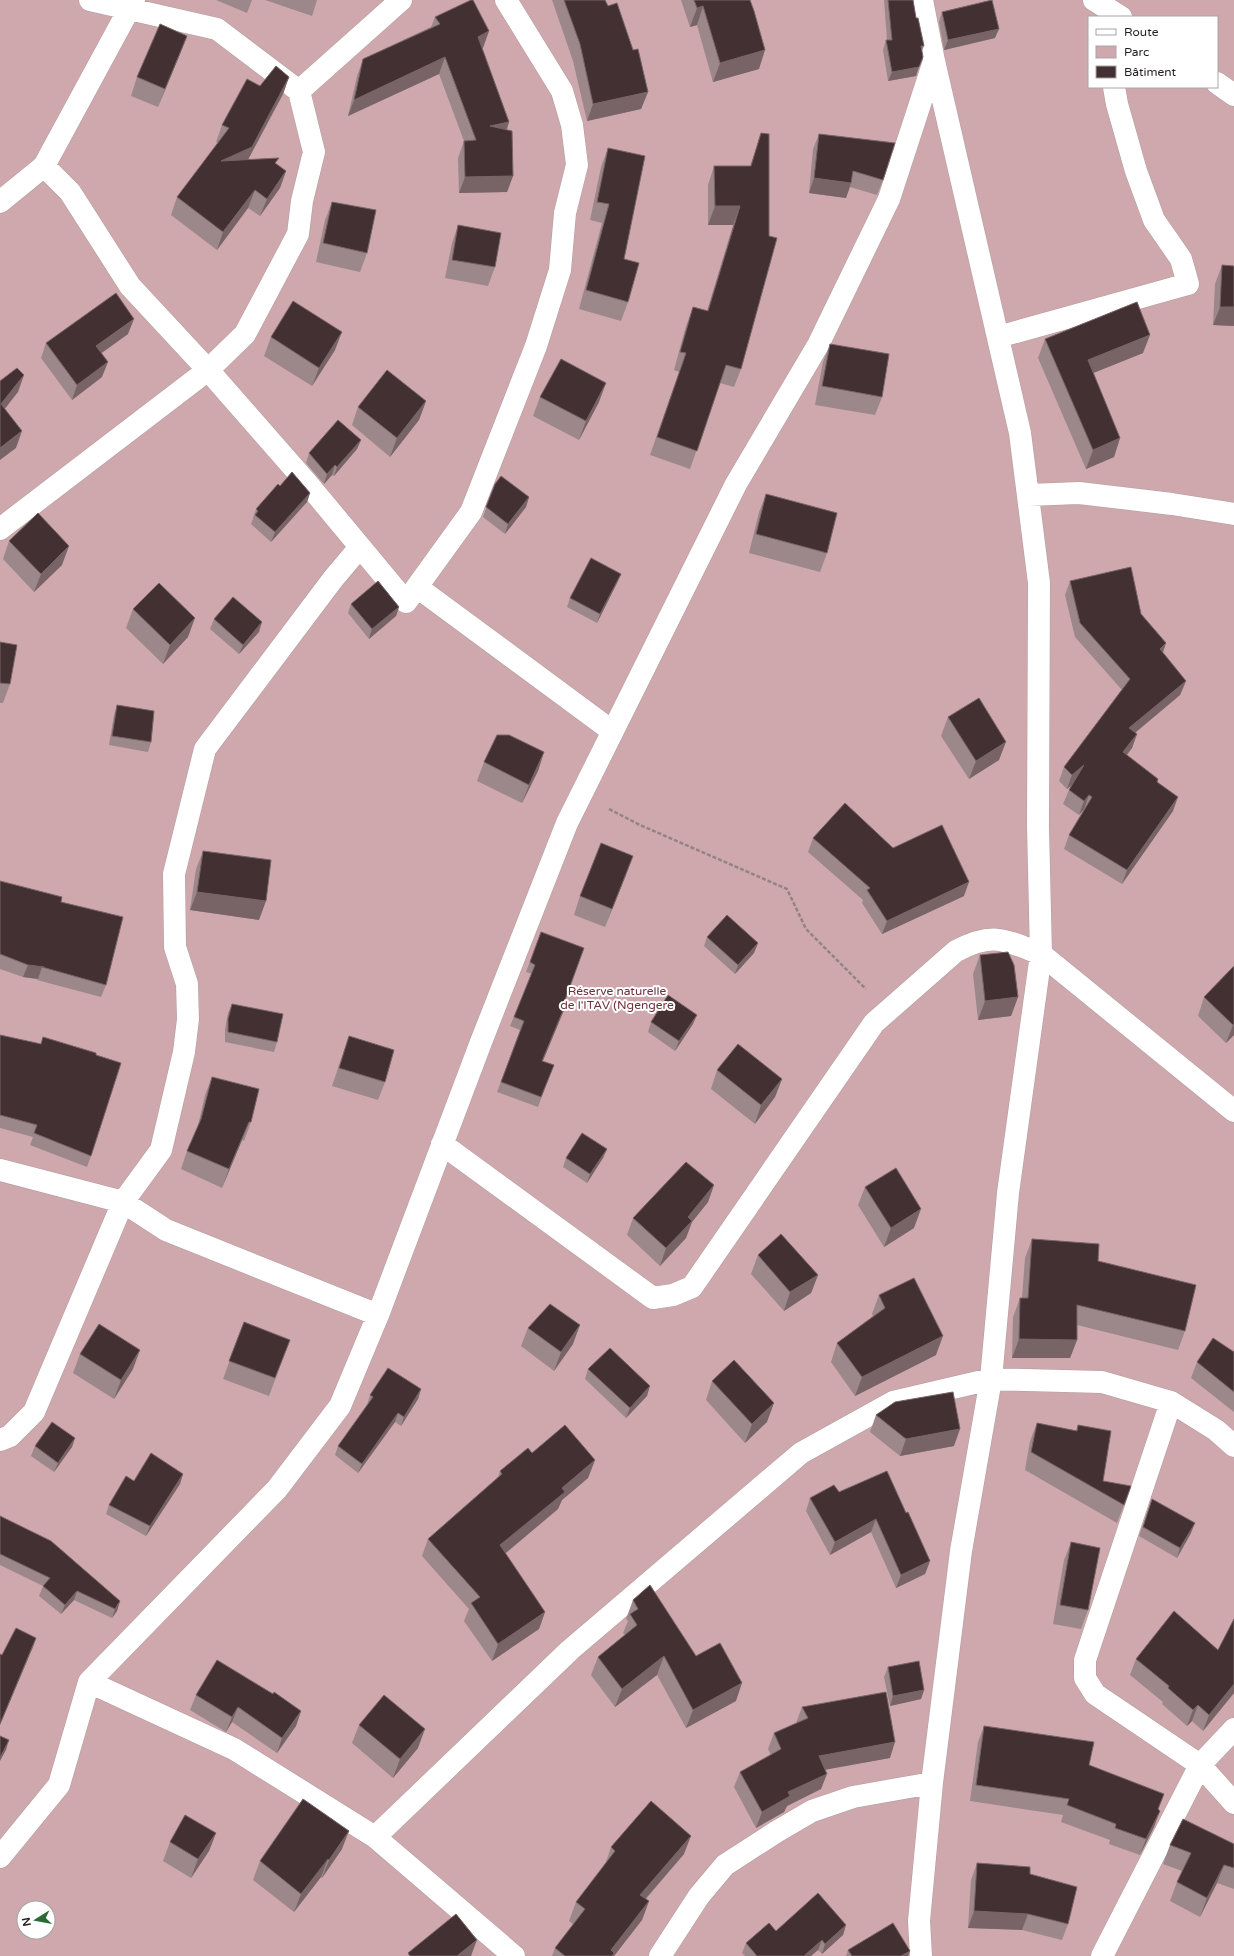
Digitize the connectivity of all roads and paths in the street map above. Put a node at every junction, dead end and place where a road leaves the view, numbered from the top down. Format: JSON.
{"nodes":[{"id":1,"x":90,"y":0,"type":"edge"},
{"id":2,"x":402,"y":0,"type":"edge"},
{"id":3,"x":506,"y":0,"type":"edge"},
{"id":4,"x":922,"y":0,"type":"edge"},
{"id":5,"x":132,"y":4,"type":"edge"},
{"id":6,"x":1098,"y":6,"type":"edge"},
{"id":7,"x":1119,"y":16,"type":"edge"},
{"id":8,"x":934,"y":61,"type":"junction"},
{"id":9,"x":1218,"y":83,"type":"edge"},
{"id":10,"x":1114,"y":88,"type":"edge"},
{"id":11,"x":299,"y":91,"type":"junction"},
{"id":12,"x":1234,"y":95,"type":"edge"},
{"id":13,"x":44,"y":166,"type":"junction"},
{"id":14,"x":0,"y":202,"type":"edge"},
{"id":15,"x":998,"y":337,"type":"junction"},
{"id":16,"x":208,"y":370,"type":"junction"},
{"id":17,"x":1028,"y":495,"type":"junction"},
{"id":18,"x":1234,"y":514,"type":"edge"},
{"id":19,"x":0,"y":530,"type":"edge"},
{"id":20,"x":360,"y":547,"type":"junction"},
{"id":21,"x":417,"y":587,"type":"junction"},
{"id":22,"x":612,"y":731,"type":"junction"},
{"id":23,"x":582,"y":794,"type":"junction"},
{"id":24,"x":1041,"y":954,"type":"junction"},
{"id":25,"x":887,"y":1011,"type":"junction"},
{"id":26,"x":1234,"y":1111,"type":"edge"},
{"id":27,"x":442,"y":1144,"type":"junction"},
{"id":28,"x":0,"y":1170,"type":"edge"},
{"id":29,"x":123,"y":1202,"type":"junction"},
{"id":30,"x":378,"y":1315,"type":"junction"},
{"id":31,"x":991,"y":1379,"type":"junction"},
{"id":32,"x":1171,"y":1402,"type":"junction"},
{"id":33,"x":0,"y":1440,"type":"edge"},
{"id":34,"x":1234,"y":1446,"type":"edge"},
{"id":35,"x":89,"y":1682,"type":"junction"},
{"id":36,"x":1234,"y":1729,"type":"edge"},
{"id":37,"x":1200,"y":1765,"type":"junction"},
{"id":38,"x":932,"y":1783,"type":"junction"},
{"id":39,"x":1234,"y":1803,"type":"edge"},
{"id":40,"x":375,"y":1837,"type":"junction"},
{"id":41,"x":0,"y":1857,"type":"edge"},
{"id":42,"x":514,"y":1956,"type":"edge"},
{"id":43,"x":660,"y":1956,"type":"edge"},
{"id":44,"x":922,"y":1956,"type":"edge"},
{"id":45,"x":1102,"y":1956,"type":"edge"}],
"edges":[{"from":1,"to":5,"type":"street"},
{"from":2,"to":11,"type":"street"},
{"from":3,"to":21,"type":"street"},
{"from":4,"to":8,"type":"street"},
{"from":5,"to":11,"type":"street"},
{"from":5,"to":13,"type":"street"},
{"from":6,"to":7,"type":"street"},
{"from":8,"to":15,"type":"street"},
{"from":8,"to":22,"type":"street"},
{"from":9,"to":12,"type":"street"},
{"from":10,"to":15,"type":"street"},
{"from":11,"to":16,"type":"street"},
{"from":13,"to":14,"type":"street"},
{"from":13,"to":16,"type":"street"},
{"from":15,"to":17,"type":"street"},
{"from":16,"to":19,"type":"street"},
{"from":16,"to":20,"type":"street"},
{"from":17,"to":18,"type":"street"},
{"from":17,"to":24,"type":"street"},
{"from":20,"to":21,"type":"street"},
{"from":20,"to":29,"type":"street"},
{"from":21,"to":22,"type":"street"},
{"from":22,"to":23,"type":"street"},
{"from":23,"to":25,"type":"path"},
{"from":23,"to":27,"type":"street"},
{"from":24,"to":25,"type":"street"},
{"from":24,"to":26,"type":"street"},
{"from":24,"to":31,"type":"street"},
{"from":25,"to":27,"type":"street"},
{"from":27,"to":30,"type":"street"},
{"from":28,"to":29,"type":"street"},
{"from":29,"to":30,"type":"street"},
{"from":29,"to":33,"type":"street"},
{"from":30,"to":35,"type":"street"},
{"from":31,"to":32,"type":"street"},
{"from":31,"to":38,"type":"street"},
{"from":31,"to":40,"type":"street"},
{"from":32,"to":34,"type":"street"},
{"from":32,"to":37,"type":"street"},
{"from":35,"to":40,"type":"street"},
{"from":35,"to":41,"type":"street"},
{"from":36,"to":37,"type":"street"},
{"from":37,"to":39,"type":"street"},
{"from":37,"to":45,"type":"street"},
{"from":38,"to":43,"type":"street"},
{"from":38,"to":44,"type":"street"},
{"from":40,"to":42,"type":"street"}]}
